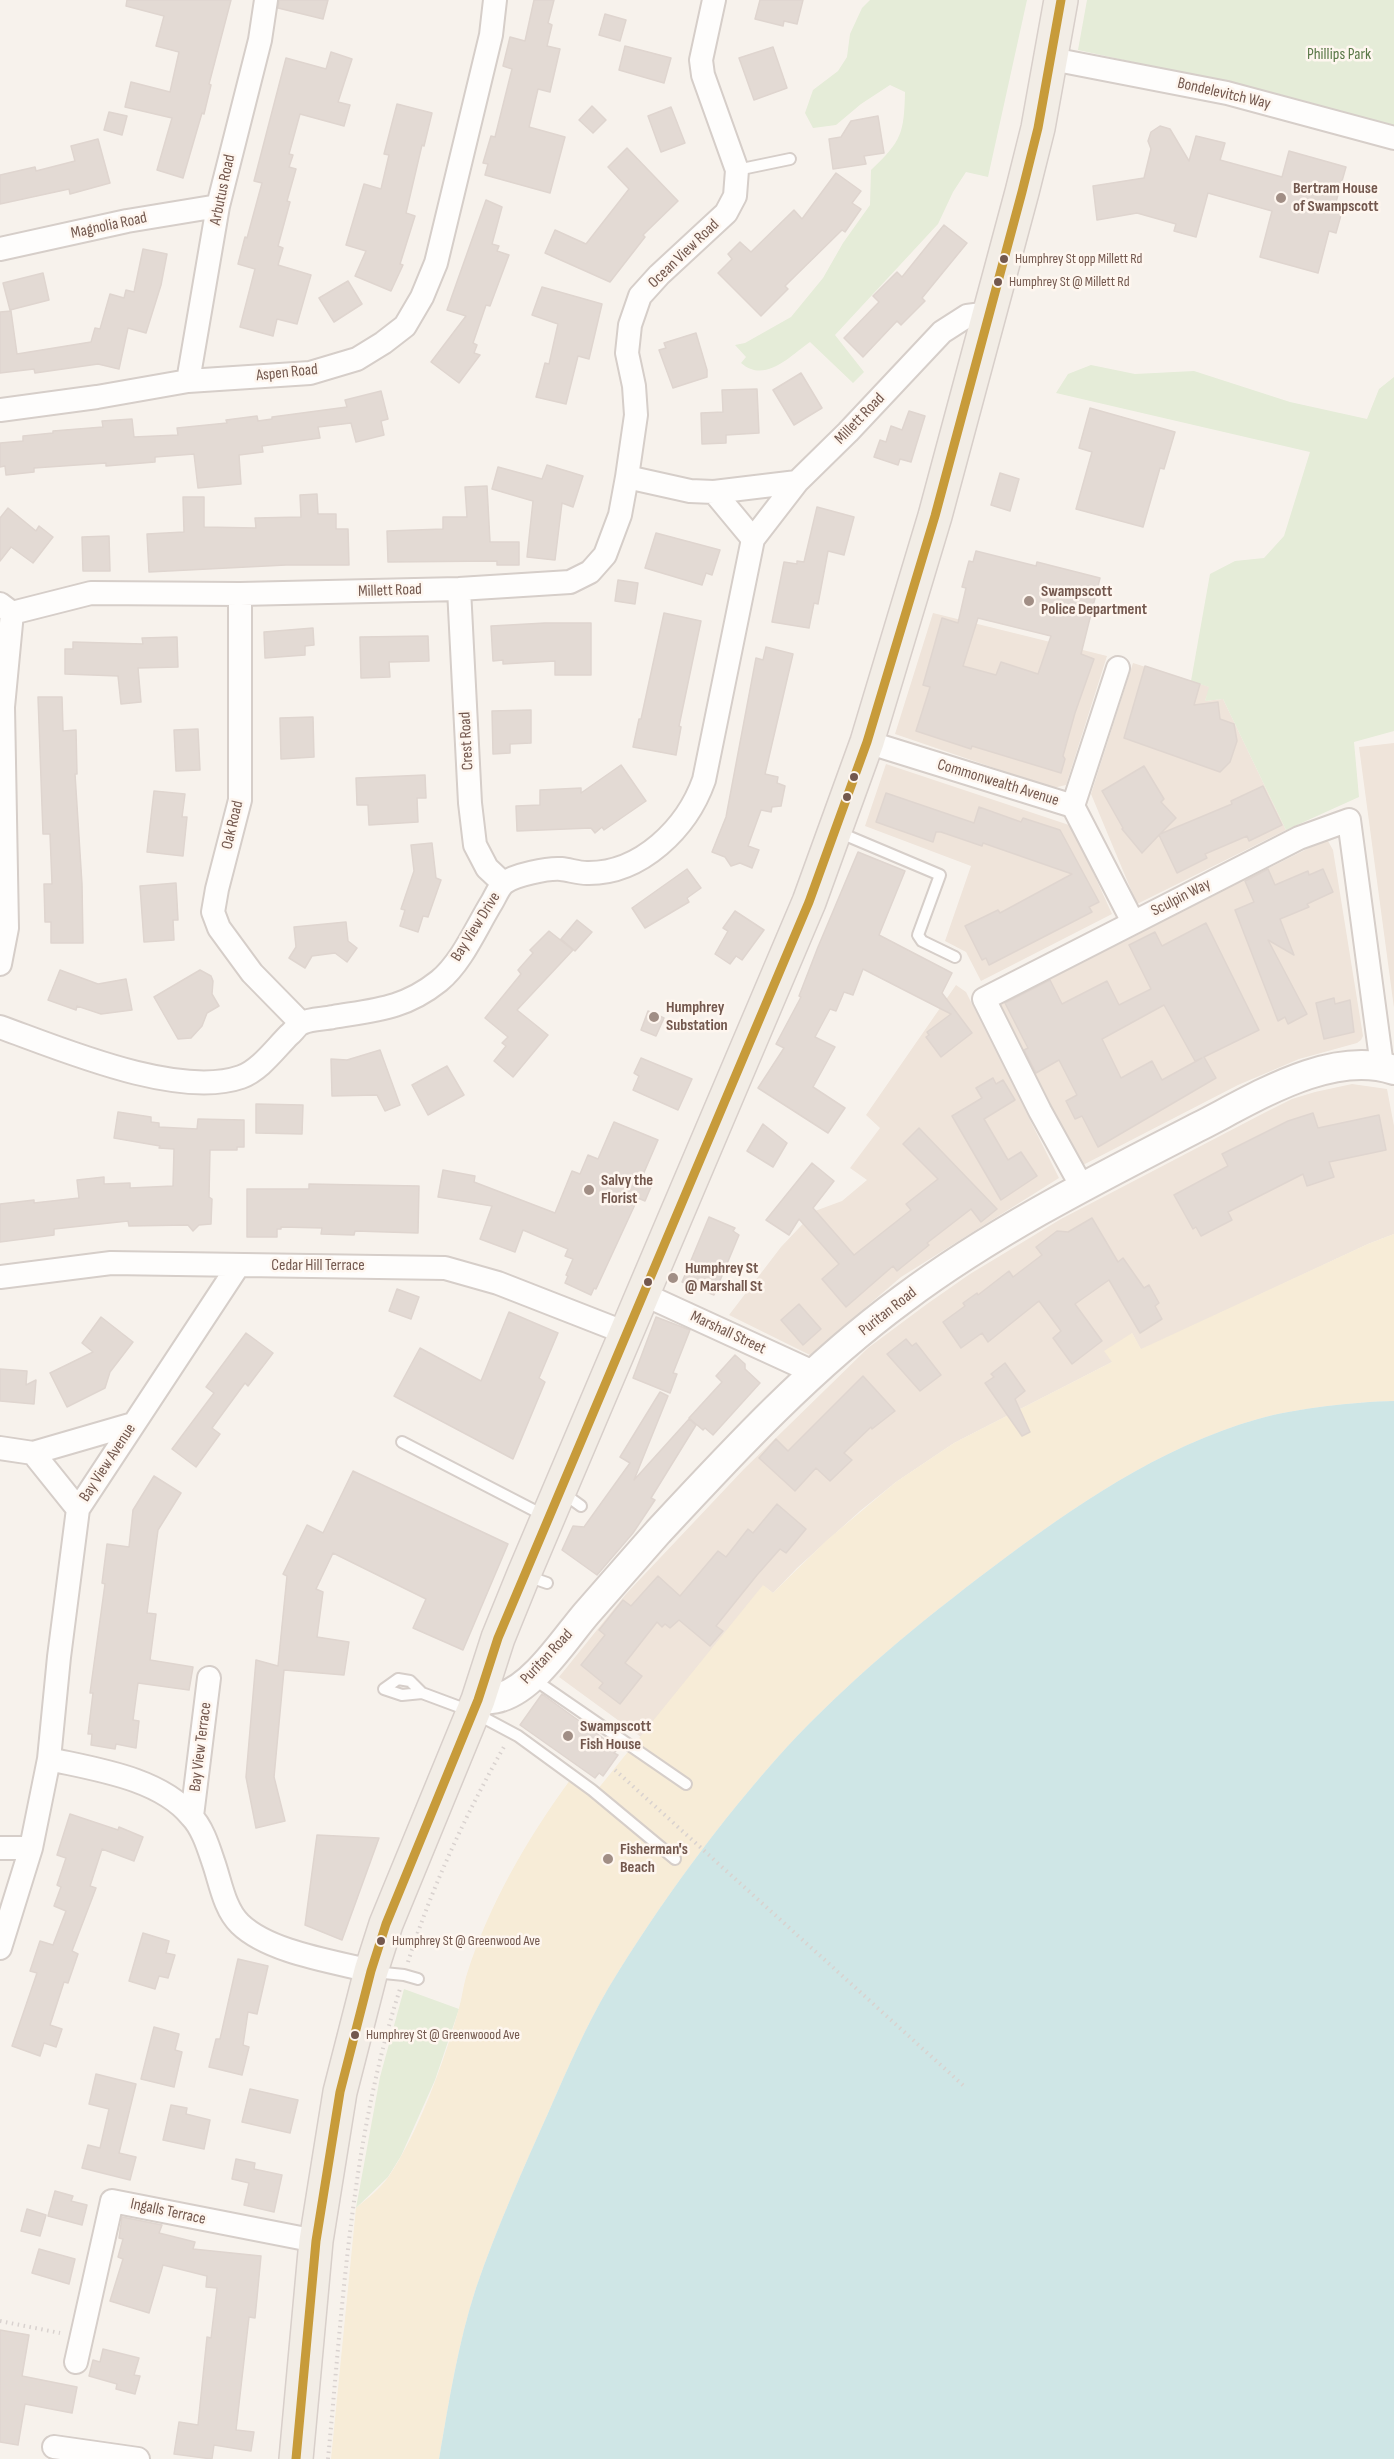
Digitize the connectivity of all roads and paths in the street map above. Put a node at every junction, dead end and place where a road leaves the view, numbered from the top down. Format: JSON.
{"nodes":[{"id":1,"x":266,"y":0,"type":"edge"},
{"id":2,"x":495,"y":0,"type":"edge"},
{"id":3,"x":714,"y":0,"type":"edge"},
{"id":4,"x":1061,"y":0,"type":"edge"},
{"id":5,"x":1052,"y":59,"type":"junction"},
{"id":6,"x":1394,"y":138,"type":"edge"},
{"id":7,"x":790,"y":159,"type":"dead end"},
{"id":8,"x":737,"y":170,"type":"junction"},
{"id":9,"x":218,"y":206,"type":"junction"},
{"id":10,"x":0,"y":249,"type":"edge"},
{"id":11,"x":990,"y":313,"type":"junction"},
{"id":12,"x":188,"y":381,"type":"junction"},
{"id":13,"x":0,"y":410,"type":"edge"},
{"id":14,"x":627,"y":477,"type":"junction"},
{"id":15,"x":797,"y":482,"type":"junction"},
{"id":16,"x":714,"y":492,"type":"junction"},
{"id":17,"x":753,"y":539,"type":"junction"},
{"id":18,"x":459,"y":589,"type":"junction"},
{"id":19,"x":240,"y":594,"type":"junction"},
{"id":20,"x":6,"y":609,"type":"edge"},
{"id":21,"x":1118,"y":668,"type":"dead end"},
{"id":22,"x":867,"y":742,"type":"junction"},
{"id":23,"x":1073,"y":806,"type":"junction"},
{"id":24,"x":835,"y":831,"type":"junction"},
{"id":25,"x":503,"y":883,"type":"junction"},
{"id":26,"x":1133,"y":922,"type":"junction"},
{"id":27,"x":955,"y":957,"type":"dead end"},
{"id":28,"x":0,"y":964,"type":"edge"},
{"id":29,"x":301,"y":1023,"type":"junction"},
{"id":30,"x":0,"y":1027,"type":"edge"},
{"id":31,"x":1388,"y":1068,"type":"edge"},
{"id":32,"x":1082,"y":1187,"type":"junction"},
{"id":33,"x":238,"y":1266,"type":"junction"},
{"id":34,"x":0,"y":1277,"type":"edge"},
{"id":35,"x":643,"y":1294,"type":"junction"},
{"id":36,"x":626,"y":1333,"type":"junction"},
{"id":37,"x":813,"y":1372,"type":"junction"},
{"id":38,"x":133,"y":1424,"type":"junction"},
{"id":39,"x":402,"y":1442,"type":"dead end"},
{"id":40,"x":0,"y":1448,"type":"edge"},
{"id":41,"x":33,"y":1453,"type":"junction"},
{"id":42,"x":563,"y":1505,"type":"junction"},
{"id":43,"x":78,"y":1509,"type":"junction"},
{"id":44,"x":532,"y":1677,"type":"junction"},
{"id":45,"x":209,"y":1678,"type":"dead end"},
{"id":46,"x":422,"y":1693,"type":"dead end"},
{"id":47,"x":475,"y":1706,"type":"junction"},
{"id":48,"x":512,"y":1733,"type":"junction"},
{"id":49,"x":49,"y":1760,"type":"junction"},
{"id":50,"x":615,"y":1770,"type":"dead end"},
{"id":51,"x":686,"y":1784,"type":"dead end"},
{"id":52,"x":192,"y":1816,"type":"junction"},
{"id":53,"x":0,"y":1848,"type":"edge"},
{"id":54,"x":31,"y":1848,"type":"junction"},
{"id":55,"x":675,"y":1859,"type":"dead end"},
{"id":56,"x":0,"y":1948,"type":"edge"},
{"id":57,"x":371,"y":1971,"type":"junction"},
{"id":58,"x":404,"y":1975,"type":"junction"},
{"id":59,"x":418,"y":1979,"type":"dead end"},
{"id":60,"x":965,"y":2087,"type":"dead end"},
{"id":61,"x":316,"y":2241,"type":"junction"},
{"id":62,"x":0,"y":2321,"type":"edge"},
{"id":63,"x":81,"y":2338,"type":"junction"},
{"id":64,"x":76,"y":2362,"type":"dead end"},
{"id":65,"x":54,"y":2447,"type":"dead end"},
{"id":66,"x":138,"y":2459,"type":"edge"},
{"id":67,"x":296,"y":2459,"type":"edge"},
{"id":68,"x":328,"y":2459,"type":"edge"}],
"edges":[{"from":1,"to":9,"type":"street","name":"Arbutus Road"},
{"from":2,"to":12,"type":"street","name":"Aspen Road"},
{"from":3,"to":8,"type":"street","name":"Ocean View Road"},
{"from":4,"to":5,"type":"main road"},
{"from":5,"to":6,"type":"street","name":"Bondelevitch Way"},
{"from":5,"to":11,"type":"main road"},
{"from":7,"to":8,"type":"lane"},
{"from":8,"to":14,"type":"street","name":"Ocean View Road"},
{"from":9,"to":10,"type":"street","name":"Magnolia Road"},
{"from":9,"to":12,"type":"street","name":"Arbutus Road"},
{"from":11,"to":15,"type":"street","name":"Millett Road"},
{"from":11,"to":22,"type":"main road"},
{"from":12,"to":13,"type":"street","name":"Aspen Road"},
{"from":14,"to":16,"type":"street"},
{"from":14,"to":18,"type":"street","name":"Millett Road"},
{"from":15,"to":16,"type":"street"},
{"from":15,"to":17,"type":"street","name":"Bay View Drive"},
{"from":16,"to":17,"type":"street"},
{"from":17,"to":25,"type":"street","name":"Bay View Drive"},
{"from":18,"to":19,"type":"street","name":"Millett Road"},
{"from":18,"to":25,"type":"street","name":"Crest Road"},
{"from":19,"to":20,"type":"street","name":"Millett Road"},
{"from":19,"to":29,"type":"street","name":"Oak Road"},
{"from":20,"to":28,"type":"street"},
{"from":21,"to":23,"type":"street"},
{"from":22,"to":23,"type":"street","name":"Commonwealth Avenue"},
{"from":22,"to":24,"type":"main road"},
{"from":23,"to":26,"type":"street","name":"Commonwealth Avenue"},
{"from":24,"to":27,"type":"lane"},
{"from":24,"to":35,"type":"main road"},
{"from":25,"to":29,"type":"street","name":"Bay View Drive"},
{"from":26,"to":31,"type":"street","name":"Sculpin Way"},
{"from":26,"to":32,"type":"street","name":"Sculpin Way"},
{"from":29,"to":30,"type":"street"},
{"from":31,"to":32,"type":"street","name":"Puritan Road"},
{"from":32,"to":37,"type":"street","name":"Puritan Road"},
{"from":33,"to":34,"type":"street","name":"Cedar Hill Terrace"},
{"from":33,"to":36,"type":"street","name":"Cedar Hill Terrace"},
{"from":33,"to":38,"type":"street","name":"Bay View Avenue"},
{"from":35,"to":36,"type":"main road"},
{"from":35,"to":37,"type":"street","name":"Marshall Street"},
{"from":36,"to":42,"type":"main road"},
{"from":37,"to":44,"type":"street","name":"Puritan Road"},
{"from":38,"to":41,"type":"street"},
{"from":38,"to":43,"type":"street","name":"Bay View Avenue"},
{"from":39,"to":42,"type":"lane"},
{"from":40,"to":41,"type":"street"},
{"from":41,"to":43,"type":"street"},
{"from":42,"to":47,"type":"main road"},
{"from":43,"to":49,"type":"street","name":"Bay View Avenue"},
{"from":44,"to":47,"type":"street","name":"Puritan Road"},
{"from":44,"to":51,"type":"lane"},
{"from":45,"to":52,"type":"street","name":"Bay View Terrace"},
{"from":46,"to":47,"type":"lane"},
{"from":47,"to":48,"type":"lane"},
{"from":47,"to":57,"type":"main road"},
{"from":48,"to":55,"type":"lane"},
{"from":48,"to":58,"type":"path"},
{"from":49,"to":52,"type":"street"},
{"from":49,"to":54,"type":"street","name":"Bay View Avenue"},
{"from":50,"to":60,"type":"path"},
{"from":52,"to":57,"type":"street"},
{"from":53,"to":54,"type":"street"},
{"from":54,"to":56,"type":"street","name":"Bay View Avenue"},
{"from":57,"to":58,"type":"lane"},
{"from":57,"to":61,"type":"main road"},
{"from":58,"to":59,"type":"lane"},
{"from":58,"to":68,"type":"path"},
{"from":61,"to":63,"type":"street","name":"Ingalls Terrace"},
{"from":61,"to":67,"type":"main road"},
{"from":62,"to":63,"type":"path"},
{"from":63,"to":64,"type":"street","name":"Ingalls Terrace"},
{"from":65,"to":66,"type":"street"}]}
